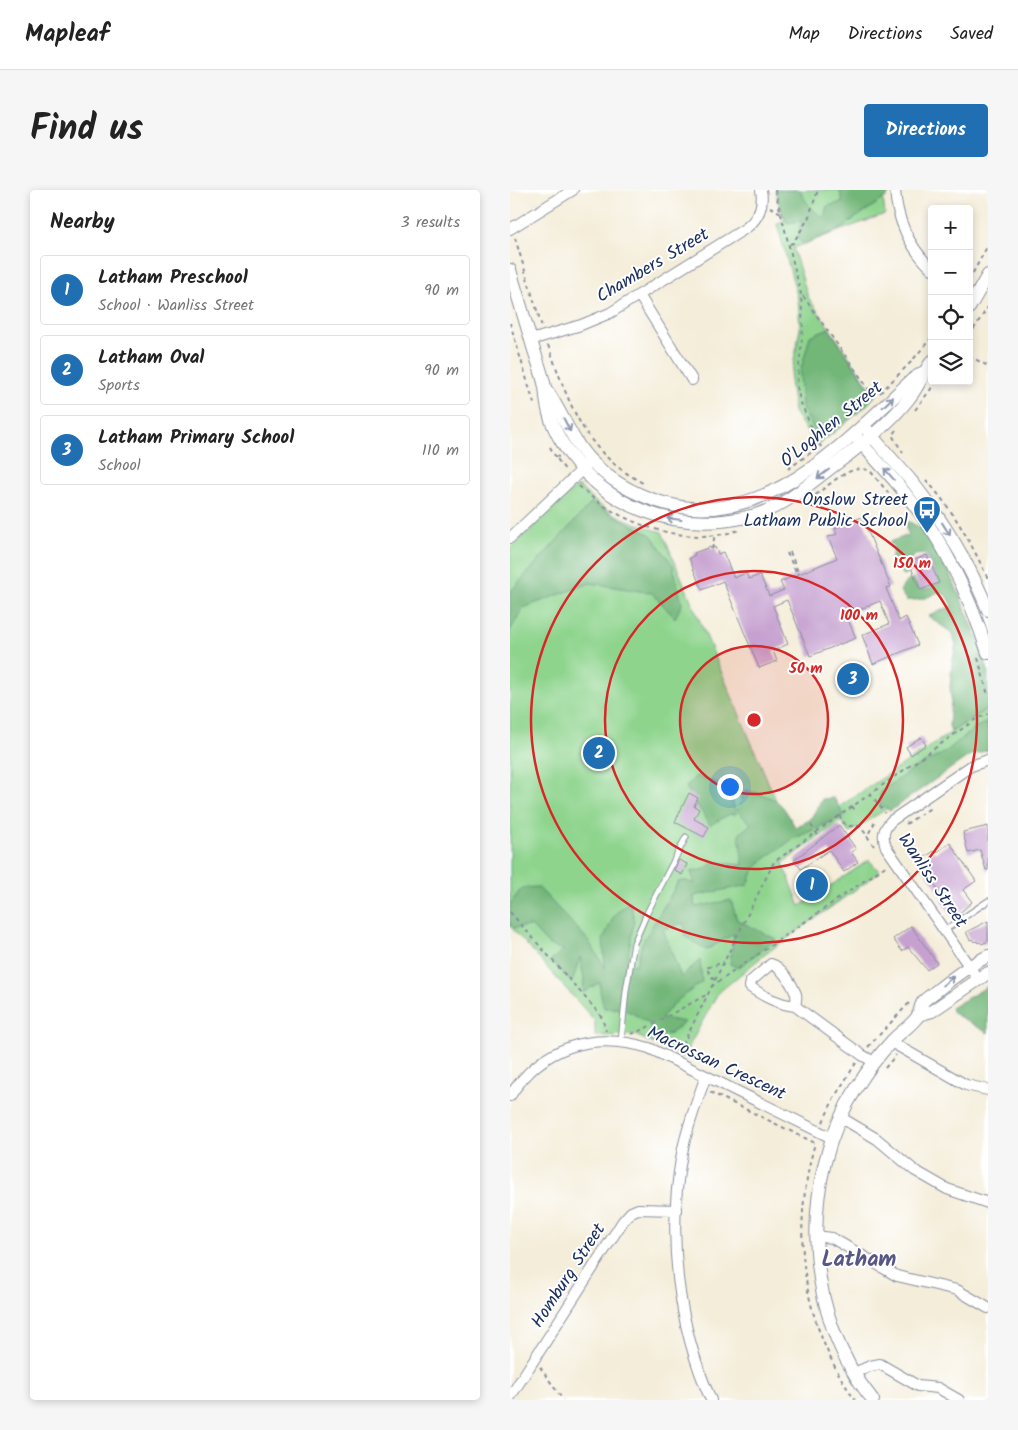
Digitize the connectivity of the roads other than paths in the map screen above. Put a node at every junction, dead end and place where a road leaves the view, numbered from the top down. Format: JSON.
{"nodes":[{"id":1,"x":573,"y":190,"type":"edge"},
{"id":2,"x":761,"y":190,"type":"edge"},
{"id":3,"x":895,"y":190,"type":"edge"},
{"id":4,"x":511,"y":228,"type":"edge"},
{"id":5,"x":928,"y":264,"type":"edge"},
{"id":6,"x":510,"y":270,"type":"edge"},
{"id":7,"x":988,"y":275,"type":"edge"},
{"id":8,"x":639,"y":296,"type":"junction"},
{"id":9,"x":973,"y":296,"type":"edge"},
{"id":10,"x":531,"y":340,"type":"junction"},
{"id":11,"x":928,"y":367,"type":"edge"},
{"id":12,"x":692,"y":380,"type":"dead end"},
{"id":13,"x":863,"y":435,"type":"junction"},
{"id":14,"x":586,"y":465,"type":"junction"},
{"id":15,"x":510,"y":538,"type":"edge"},
{"id":16,"x":975,"y":577,"type":"junction"},
{"id":17,"x":962,"y":583,"type":"junction"},
{"id":18,"x":988,"y":610,"type":"edge"},
{"id":19,"x":988,"y":653,"type":"edge"},
{"id":20,"x":988,"y":760,"type":"edge"},
{"id":21,"x":686,"y":837,"type":"dead end"},
{"id":22,"x":988,"y":901,"type":"edge"},
{"id":23,"x":945,"y":930,"type":"junction"},
{"id":24,"x":988,"y":956,"type":"edge"},
{"id":25,"x":969,"y":966,"type":"junction"},
{"id":26,"x":983,"y":976,"type":"edge"},
{"id":27,"x":795,"y":1006,"type":"junction"},
{"id":28,"x":918,"y":1015,"type":"junction"},
{"id":29,"x":621,"y":1041,"type":"junction"},
{"id":30,"x":897,"y":1045,"type":"junction"},
{"id":31,"x":878,"y":1066,"type":"junction"},
{"id":32,"x":706,"y":1076,"type":"junction"},
{"id":33,"x":988,"y":1090,"type":"edge"},
{"id":34,"x":511,"y":1093,"type":"edge"},
{"id":35,"x":840,"y":1117,"type":"junction"},
{"id":36,"x":832,"y":1138,"type":"junction"},
{"id":37,"x":988,"y":1203,"type":"edge"},
{"id":38,"x":676,"y":1210,"type":"junction"},
{"id":39,"x":816,"y":1236,"type":"junction"},
{"id":40,"x":988,"y":1308,"type":"edge"},
{"id":41,"x":854,"y":1372,"type":"junction"},
{"id":42,"x":510,"y":1397,"type":"edge"},
{"id":43,"x":712,"y":1400,"type":"edge"},
{"id":44,"x":873,"y":1400,"type":"edge"},
{"id":45,"x":959,"y":1400,"type":"edge"}],
"edges":[{"from":1,"to":4,"type":"street"},
{"from":2,"to":8,"type":"street","name":"Chambers Street"},
{"from":3,"to":5,"type":"street"},
{"from":6,"to":10,"type":"street","name":"O'Loghlen Street"},
{"from":7,"to":9,"type":"street"},
{"from":8,"to":10,"type":"street","name":"Chambers Street"},
{"from":8,"to":12,"type":"street"},
{"from":10,"to":14,"type":"street","name":"O'Loghlen Street"},
{"from":11,"to":13,"type":"street","name":"O'Loghlen Street"},
{"from":13,"to":14,"type":"street","name":"O'Loghlen Street"},
{"from":13,"to":16,"type":"street","one_way":true},
{"from":17,"to":13,"type":"street","one_way":true},
{"from":14,"to":15,"type":"street"},
{"from":16,"to":17,"type":"street"},
{"from":16,"to":18,"type":"street"},
{"from":17,"to":19,"type":"street"},
{"from":20,"to":23,"type":"street","name":"Wanliss Street"},
{"from":21,"to":29,"type":"lane"},
{"from":22,"to":23,"type":"lane"},
{"from":23,"to":25,"type":"street","name":"Wanliss Street"},
{"from":24,"to":25,"type":"street"},
{"from":25,"to":26,"type":"street","name":"Wanliss Street"},
{"from":28,"to":25,"type":"street","one_way":true},
{"from":26,"to":28,"type":"street"},
{"from":27,"to":27,"type":"street"},
{"from":27,"to":31,"type":"street"},
{"from":28,"to":30,"type":"street"},
{"from":29,"to":32,"type":"street","name":"Macrossan Crescent"},
{"from":29,"to":34,"type":"street","name":"Macrossan Crescent"},
{"from":30,"to":31,"type":"street"},
{"from":30,"to":33,"type":"street"},
{"from":31,"to":35,"type":"street"},
{"from":32,"to":36,"type":"street","name":"Macrossan Crescent"},
{"from":32,"to":38,"type":"street"},
{"from":35,"to":36,"type":"street"},
{"from":35,"to":37,"type":"street"},
{"from":36,"to":39,"type":"street"},
{"from":38,"to":42,"type":"street","name":"Homburg Street"},
{"from":38,"to":43,"type":"street"},
{"from":39,"to":40,"type":"street"},
{"from":39,"to":41,"type":"street"},
{"from":41,"to":44,"type":"street"},
{"from":41,"to":45,"type":"street"}]}
